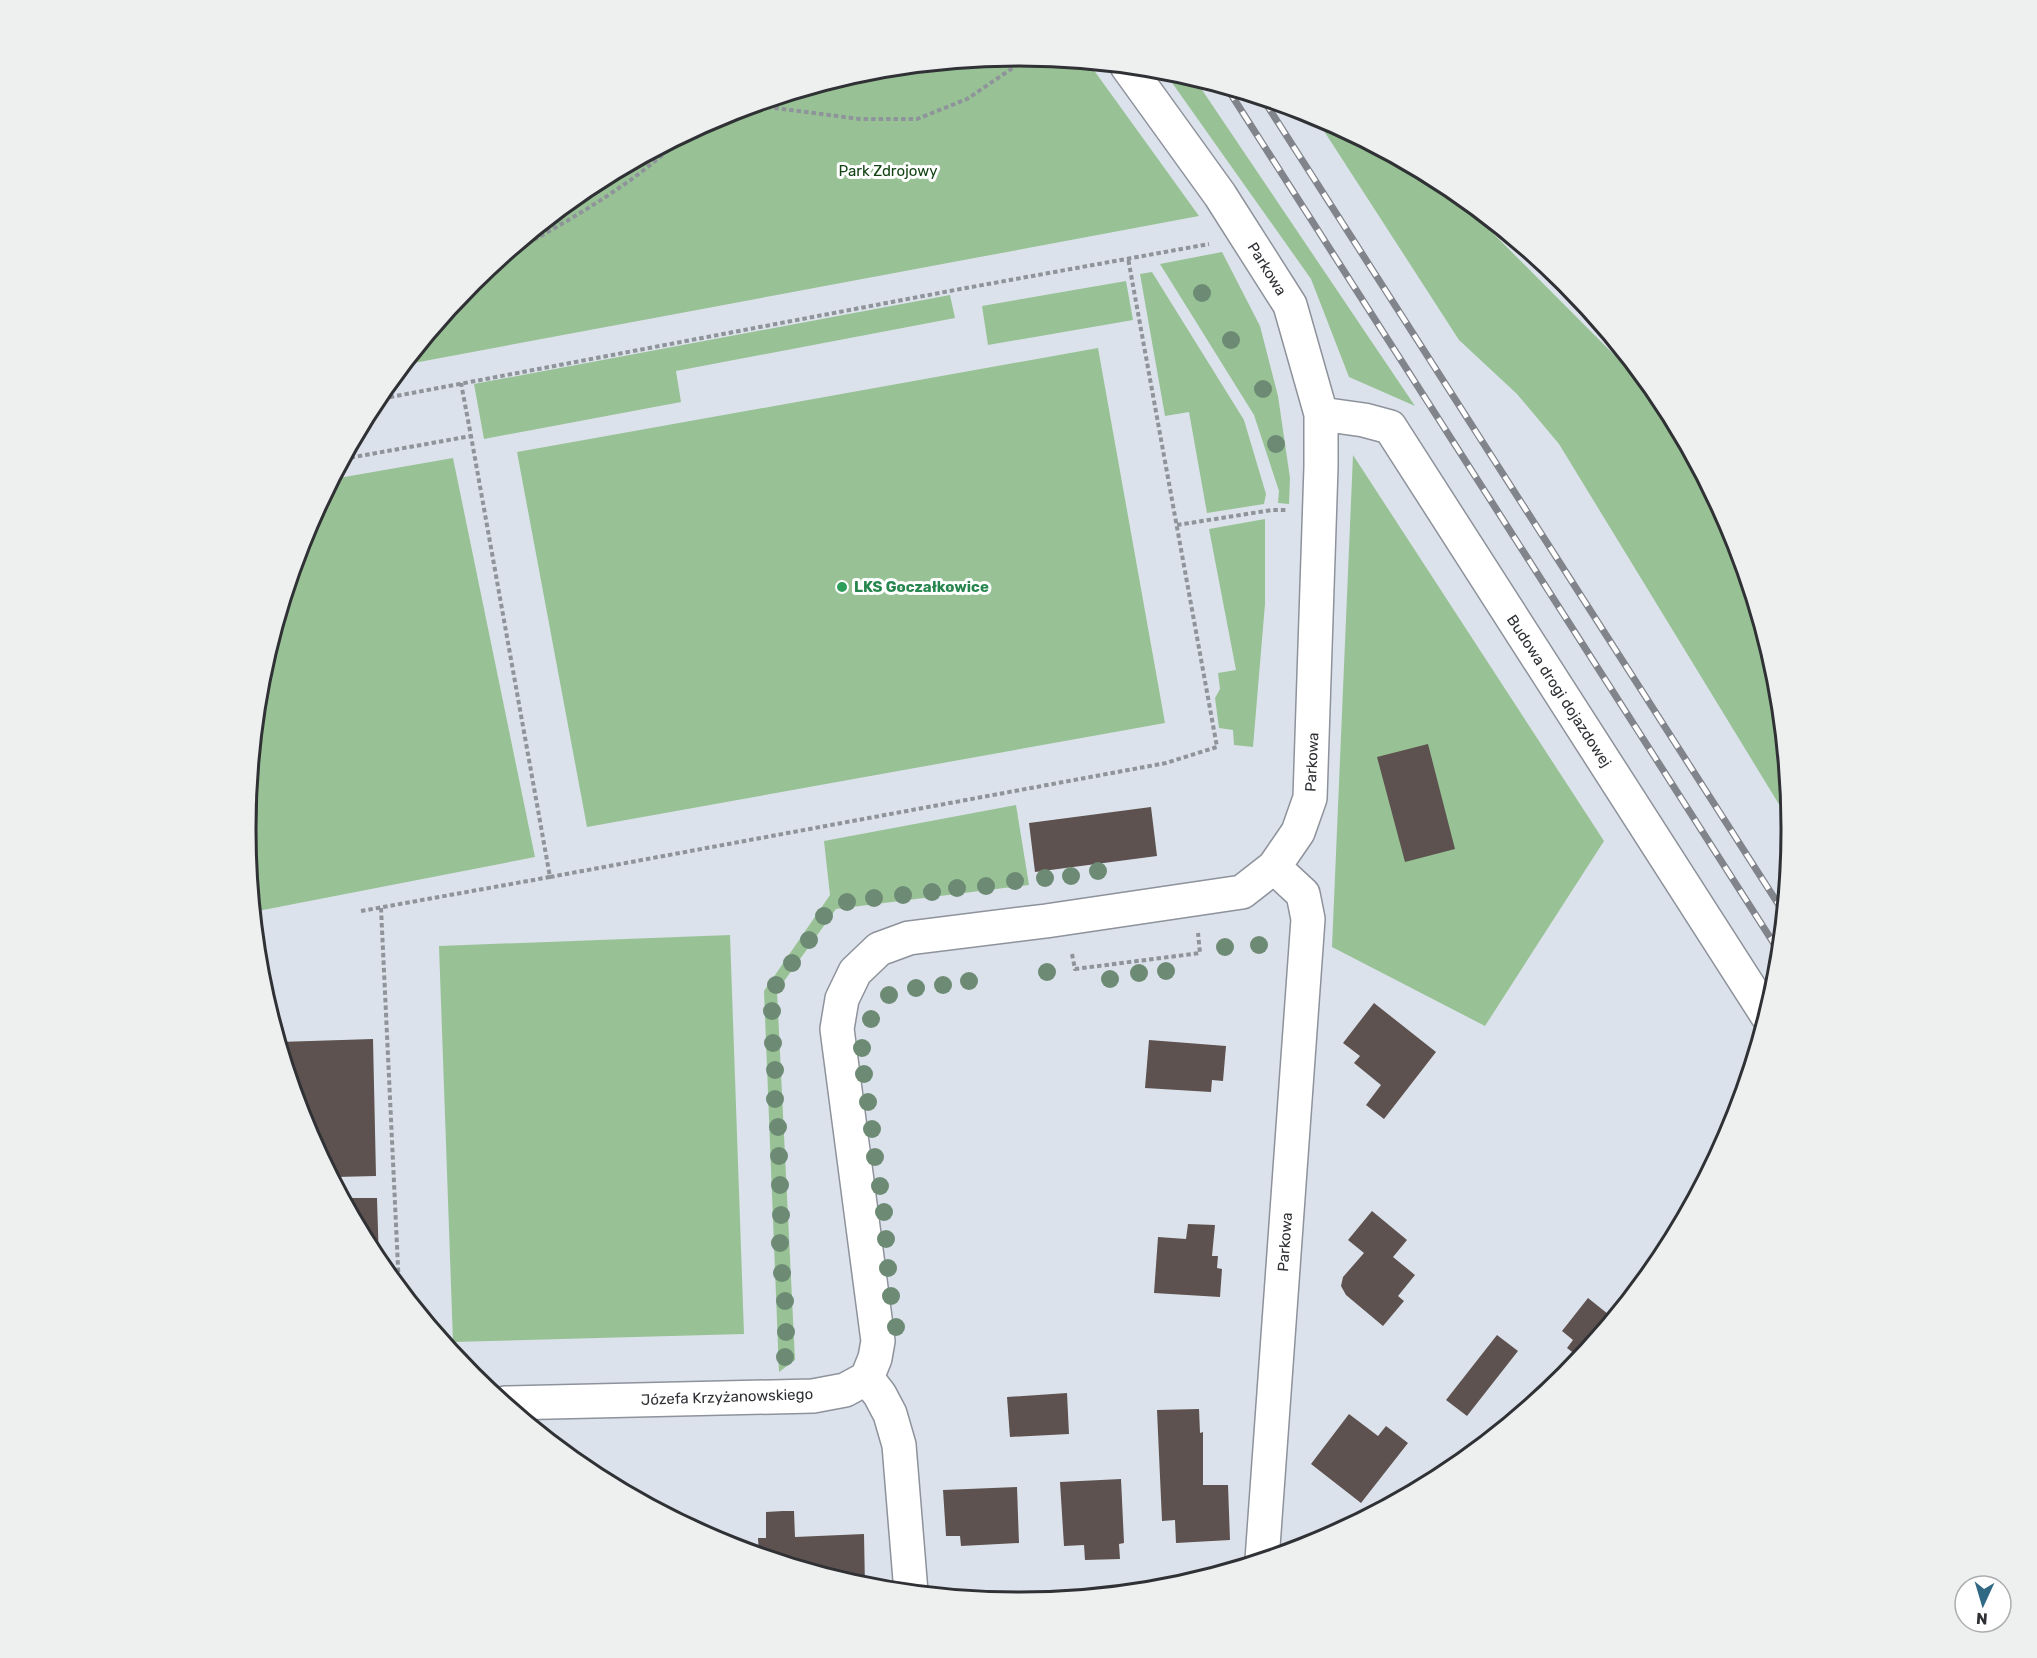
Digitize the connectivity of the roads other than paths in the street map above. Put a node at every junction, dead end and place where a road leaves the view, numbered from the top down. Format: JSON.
{"nodes":[{"id":1,"x":1135,"y":76,"type":"edge"},
{"id":2,"x":1321,"y":414,"type":"junction"},
{"id":3,"x":1274,"y":867,"type":"junction"},
{"id":4,"x":1761,"y":1005,"type":"edge"},
{"id":5,"x":867,"y":1378,"type":"junction"},
{"id":6,"x":515,"y":1403,"type":"edge"},
{"id":7,"x":1263,"y":1552,"type":"edge"},
{"id":8,"x":910,"y":1584,"type":"edge"}],
"edges":[{"from":1,"to":2,"type":"street","name":"Parkowa"},
{"from":2,"to":3,"type":"street","name":"Parkowa"},
{"from":2,"to":4,"type":"street","name":"Budowa drogi dojazdowej"},
{"from":3,"to":5,"type":"street"},
{"from":3,"to":7,"type":"street","name":"Parkowa"},
{"from":5,"to":6,"type":"street","name":"Józefa Krzyżanowskiego"},
{"from":5,"to":8,"type":"street"}]}
